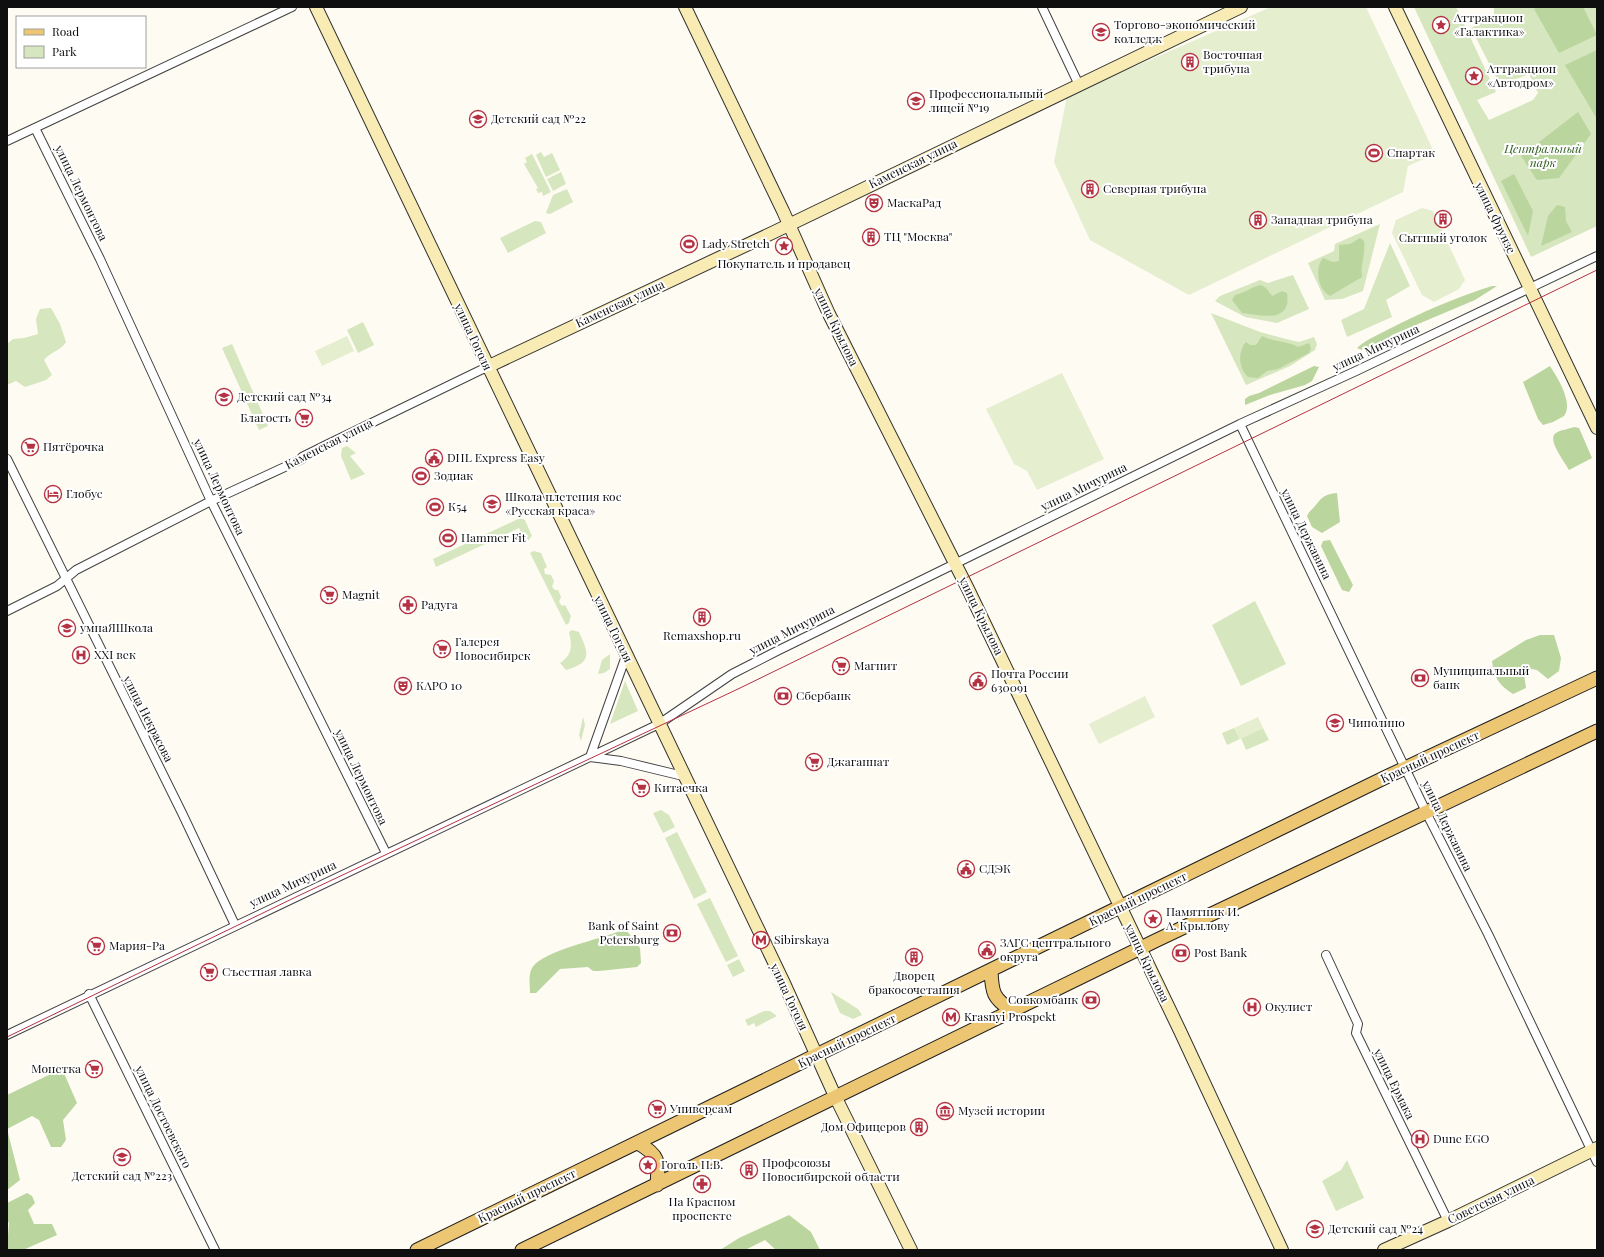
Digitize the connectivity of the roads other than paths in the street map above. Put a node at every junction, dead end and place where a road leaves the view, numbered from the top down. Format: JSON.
{"nodes":[{"id":1,"x":292,"y":7,"type":"edge"},
{"id":2,"x":316,"y":7,"type":"edge"},
{"id":3,"x":685,"y":7,"type":"edge"},
{"id":4,"x":1042,"y":7,"type":"edge"},
{"id":5,"x":1241,"y":7,"type":"edge"},
{"id":6,"x":1395,"y":7,"type":"edge"},
{"id":7,"x":1079,"y":85,"type":"junction"},
{"id":8,"x":35,"y":128,"type":"junction"},
{"id":9,"x":7,"y":141,"type":"edge"},
{"id":10,"x":788,"y":224,"type":"junction"},
{"id":11,"x":1597,"y":256,"type":"edge"},
{"id":12,"x":1530,"y":288,"type":"junction"},
{"id":13,"x":487,"y":367,"type":"junction"},
{"id":14,"x":1240,"y":424,"type":"junction"},
{"id":15,"x":1597,"y":428,"type":"edge"},
{"id":16,"x":7,"y":459,"type":"edge"},
{"id":17,"x":211,"y":501,"type":"junction"},
{"id":18,"x":954,"y":562,"type":"junction"},
{"id":19,"x":65,"y":579,"type":"junction"},
{"id":20,"x":7,"y":611,"type":"edge"},
{"id":21,"x":626,"y":656,"type":"junction"},
{"id":22,"x":1597,"y":678,"type":"edge"},
{"id":23,"x":659,"y":724,"type":"junction"},
{"id":24,"x":1597,"y":731,"type":"edge"},
{"id":25,"x":590,"y":757,"type":"junction"},
{"id":26,"x":1406,"y":768,"type":"junction"},
{"id":27,"x":684,"y":776,"type":"junction"},
{"id":28,"x":1426,"y":812,"type":"junction"},
{"id":29,"x":386,"y":853,"type":"junction"},
{"id":30,"x":1120,"y":908,"type":"junction"},
{"id":31,"x":235,"y":925,"type":"junction"},
{"id":32,"x":1140,"y":948,"type":"junction"},
{"id":33,"x":1326,"y":955,"type":"dead end"},
{"id":34,"x":992,"y":971,"type":"junction"},
{"id":35,"x":90,"y":994,"type":"junction"},
{"id":36,"x":1012,"y":1011,"type":"junction"},
{"id":37,"x":7,"y":1034,"type":"edge"},
{"id":38,"x":816,"y":1056,"type":"junction"},
{"id":39,"x":835,"y":1096,"type":"junction"},
{"id":40,"x":638,"y":1143,"type":"junction"},
{"id":41,"x":1594,"y":1149,"type":"edge"},
{"id":42,"x":1597,"y":1162,"type":"edge"},
{"id":43,"x":657,"y":1185,"type":"junction"},
{"id":44,"x":1448,"y":1221,"type":"junction"},
{"id":45,"x":215,"y":1250,"type":"edge"},
{"id":46,"x":416,"y":1250,"type":"edge"},
{"id":47,"x":522,"y":1250,"type":"edge"},
{"id":48,"x":911,"y":1250,"type":"edge"},
{"id":49,"x":1282,"y":1250,"type":"edge"},
{"id":50,"x":1384,"y":1250,"type":"edge"}],
"edges":[{"from":1,"to":8,"type":"street"},
{"from":2,"to":13,"type":"street","name":"улица Гоголя"},
{"from":3,"to":10,"type":"street","name":"улица Крылова"},
{"from":4,"to":7,"type":"street"},
{"from":5,"to":7,"type":"street","name":"Каменская улица"},
{"from":6,"to":12,"type":"street","name":"улица Фрунзе"},
{"from":7,"to":10,"type":"street","name":"Каменская улица"},
{"from":8,"to":9,"type":"street"},
{"from":8,"to":17,"type":"street","name":"улица Лермонтова"},
{"from":10,"to":13,"type":"street","name":"Каменская улица"},
{"from":10,"to":18,"type":"street","name":"улица Крылова"},
{"from":11,"to":12,"type":"street","name":"улица Мичурина"},
{"from":12,"to":14,"type":"street","name":"улица Мичурина"},
{"from":12,"to":15,"type":"street","name":"улица Фрунзе"},
{"from":13,"to":17,"type":"street","name":"Каменская улица"},
{"from":13,"to":21,"type":"street","name":"улица Гоголя"},
{"from":14,"to":18,"type":"street","name":"улица Мичурина"},
{"from":14,"to":26,"type":"street","name":"улица Державина"},
{"from":16,"to":19,"type":"street","name":"улица Некрасова"},
{"from":17,"to":19,"type":"street","name":"Каменская улица"},
{"from":17,"to":29,"type":"street","name":"улица Лермонтова"},
{"from":18,"to":23,"type":"street","name":"улица Мичурина"},
{"from":18,"to":30,"type":"street","name":"улица Крылова"},
{"from":19,"to":20,"type":"street","name":"Каменская улица"},
{"from":19,"to":31,"type":"street","name":"улица Некрасова"},
{"from":21,"to":23,"type":"street","name":"улица Гоголя"},
{"from":21,"to":25,"type":"street"},
{"from":22,"to":26,"type":"main road","name":"Красный проспект"},
{"from":23,"to":25,"type":"street","name":"улица Мичурина"},
{"from":23,"to":27,"type":"street","name":"улица Гоголя"},
{"from":24,"to":28,"type":"main road"},
{"from":25,"to":27,"type":"street"},
{"from":25,"to":29,"type":"street","name":"улица Мичурина"},
{"from":26,"to":28,"type":"street","name":"улица Державина"},
{"from":26,"to":30,"type":"main road","name":"Красный проспект"},
{"from":27,"to":38,"type":"street","name":"улица Гоголя"},
{"from":28,"to":32,"type":"main road"},
{"from":28,"to":41,"type":"street","name":"улица Державина"},
{"from":29,"to":31,"type":"street","name":"улица Мичурина"},
{"from":30,"to":32,"type":"street","name":"улица Крылова"},
{"from":30,"to":34,"type":"main road","name":"Красный проспект"},
{"from":31,"to":35,"type":"street","name":"улица Мичурина"},
{"from":32,"to":36,"type":"main road"},
{"from":32,"to":49,"type":"street","name":"улица Крылова"},
{"from":33,"to":44,"type":"street","name":"улица Ермака"},
{"from":34,"to":36,"type":"main road"},
{"from":34,"to":38,"type":"main road","name":"Красный проспект"},
{"from":35,"to":37,"type":"street","name":"улица Мичурина"},
{"from":35,"to":45,"type":"street","name":"улица Достоевского"},
{"from":36,"to":39,"type":"main road"},
{"from":38,"to":39,"type":"street","name":"улица Гоголя"},
{"from":38,"to":40,"type":"main road","name":"Красный проспект"},
{"from":39,"to":43,"type":"main road"},
{"from":39,"to":48,"type":"street","name":"улица Гоголя"},
{"from":40,"to":43,"type":"main road"},
{"from":40,"to":46,"type":"main road","name":"Красный проспект"},
{"from":41,"to":42,"type":"street","name":"улица Державина"},
{"from":41,"to":44,"type":"street","name":"Советская улица"},
{"from":43,"to":47,"type":"main road"},
{"from":44,"to":50,"type":"street","name":"Советская улица"}]}
